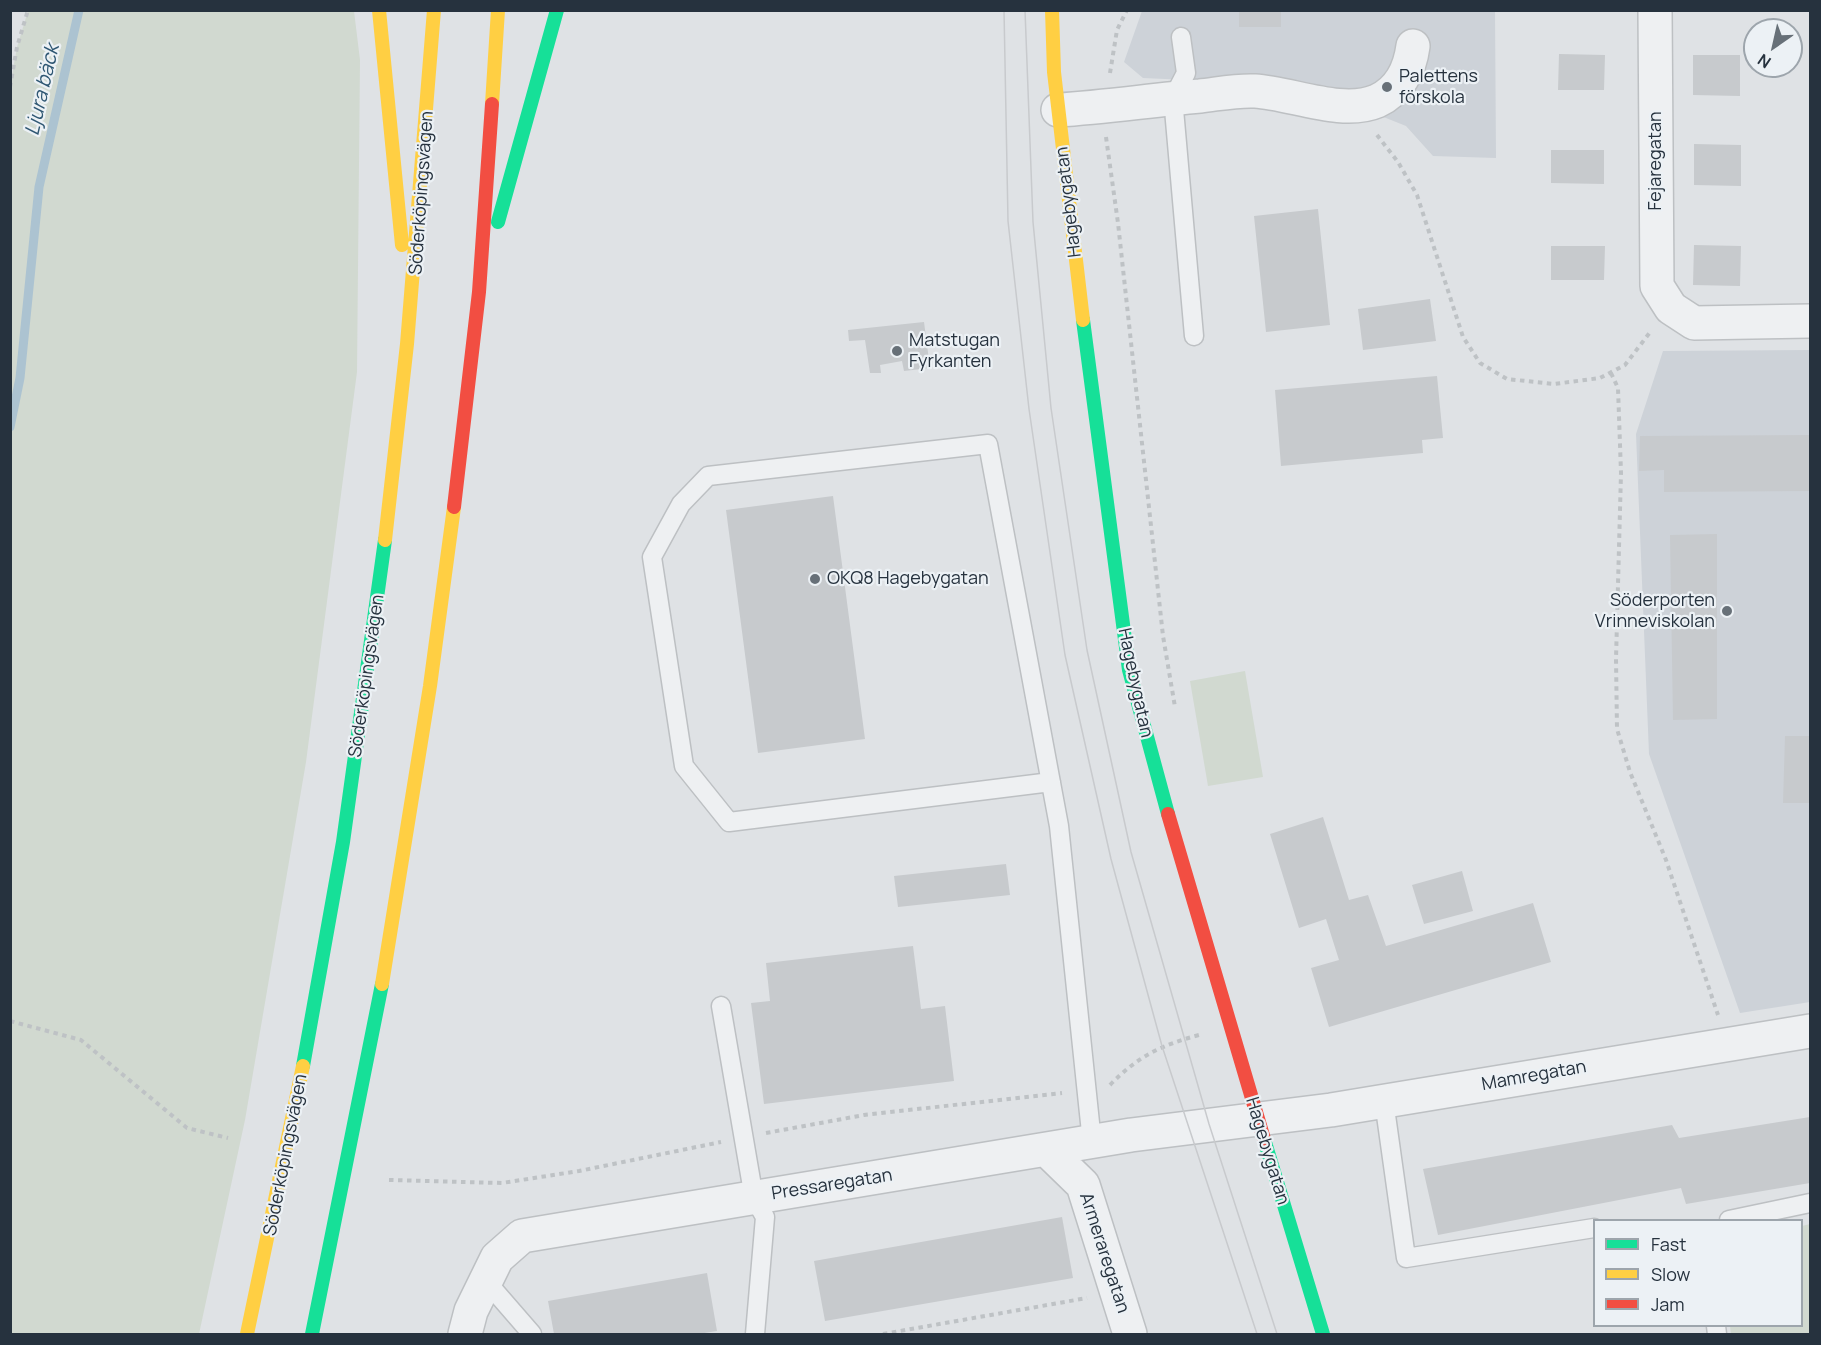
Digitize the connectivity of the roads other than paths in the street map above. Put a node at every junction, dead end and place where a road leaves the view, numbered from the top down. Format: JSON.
{"nodes":[{"id":1,"x":379,"y":10,"type":"edge"},
{"id":2,"x":434,"y":10,"type":"edge"},
{"id":3,"x":498,"y":10,"type":"edge"},
{"id":4,"x":557,"y":10,"type":"edge"},
{"id":5,"x":1052,"y":10,"type":"edge"},
{"id":6,"x":1655,"y":10,"type":"edge"},
{"id":7,"x":1181,"y":37,"type":"dead end"},
{"id":8,"x":1413,"y":46,"type":"dead end"},
{"id":9,"x":1173,"y":98,"type":"junction"},
{"id":10,"x":1058,"y":110,"type":"junction"},
{"id":11,"x":479,"y":290,"type":"junction"},
{"id":12,"x":1810,"y":321,"type":"edge"},
{"id":13,"x":411,"y":333,"type":"junction"},
{"id":14,"x":1194,"y":336,"type":"dead end"},
{"id":15,"x":1051,"y":782,"type":"junction"},
{"id":16,"x":721,"y":1006,"type":"dead end"},
{"id":17,"x":1810,"y":1031,"type":"edge"},
{"id":18,"x":1383,"y":1101,"type":"junction"},
{"id":19,"x":1257,"y":1119,"type":"junction"},
{"id":20,"x":1092,"y":1142,"type":"junction"},
{"id":21,"x":1047,"y":1150,"type":"junction"},
{"id":22,"x":754,"y":1198,"type":"junction"},
{"id":23,"x":1810,"y":1203,"type":"edge"},
{"id":24,"x":1738,"y":1219,"type":"edge"},
{"id":25,"x":1593,"y":1228,"type":"edge"},
{"id":26,"x":486,"y":1281,"type":"junction"},
{"id":27,"x":248,"y":1335,"type":"edge"},
{"id":28,"x":312,"y":1335,"type":"edge"},
{"id":29,"x":465,"y":1335,"type":"edge"},
{"id":30,"x":532,"y":1335,"type":"edge"},
{"id":31,"x":754,"y":1335,"type":"edge"},
{"id":32,"x":1130,"y":1335,"type":"edge"},
{"id":33,"x":1323,"y":1335,"type":"edge"}],
"edges":[{"from":1,"to":13,"type":"main road"},
{"from":2,"to":13,"type":"main road","name":"Söderköpingsvägen"},
{"from":3,"to":11,"type":"main road"},
{"from":4,"to":11,"type":"main road"},
{"from":5,"to":10,"type":"main road","name":"Hagebygatan"},
{"from":6,"to":12,"type":"street","name":"Fejaregatan"},
{"from":7,"to":9,"type":"lane"},
{"from":8,"to":9,"type":"street"},
{"from":9,"to":10,"type":"street"},
{"from":9,"to":14,"type":"lane"},
{"from":10,"to":19,"type":"main road","name":"Hagebygatan"},
{"from":11,"to":28,"type":"main road"},
{"from":13,"to":27,"type":"main road","name":"Söderköpingsvägen"},
{"from":15,"to":15,"type":"lane"},
{"from":15,"to":20,"type":"lane"},
{"from":16,"to":22,"type":"lane"},
{"from":17,"to":18,"type":"street","name":"Mamregatan"},
{"from":18,"to":19,"type":"street","name":"Mamregatan"},
{"from":18,"to":25,"type":"lane"},
{"from":19,"to":20,"type":"street","name":"Pressaregatan"},
{"from":19,"to":33,"type":"main road","name":"Hagebygatan"},
{"from":20,"to":21,"type":"street","name":"Pressaregatan"},
{"from":21,"to":22,"type":"street","name":"Pressaregatan"},
{"from":21,"to":32,"type":"street","name":"Armeraregatan"},
{"from":22,"to":26,"type":"street","name":"Pressaregatan"},
{"from":22,"to":31,"type":"lane"},
{"from":23,"to":24,"type":"lane"},
{"from":26,"to":29,"type":"street","name":"Pressaregatan"},
{"from":26,"to":30,"type":"lane"}]}
